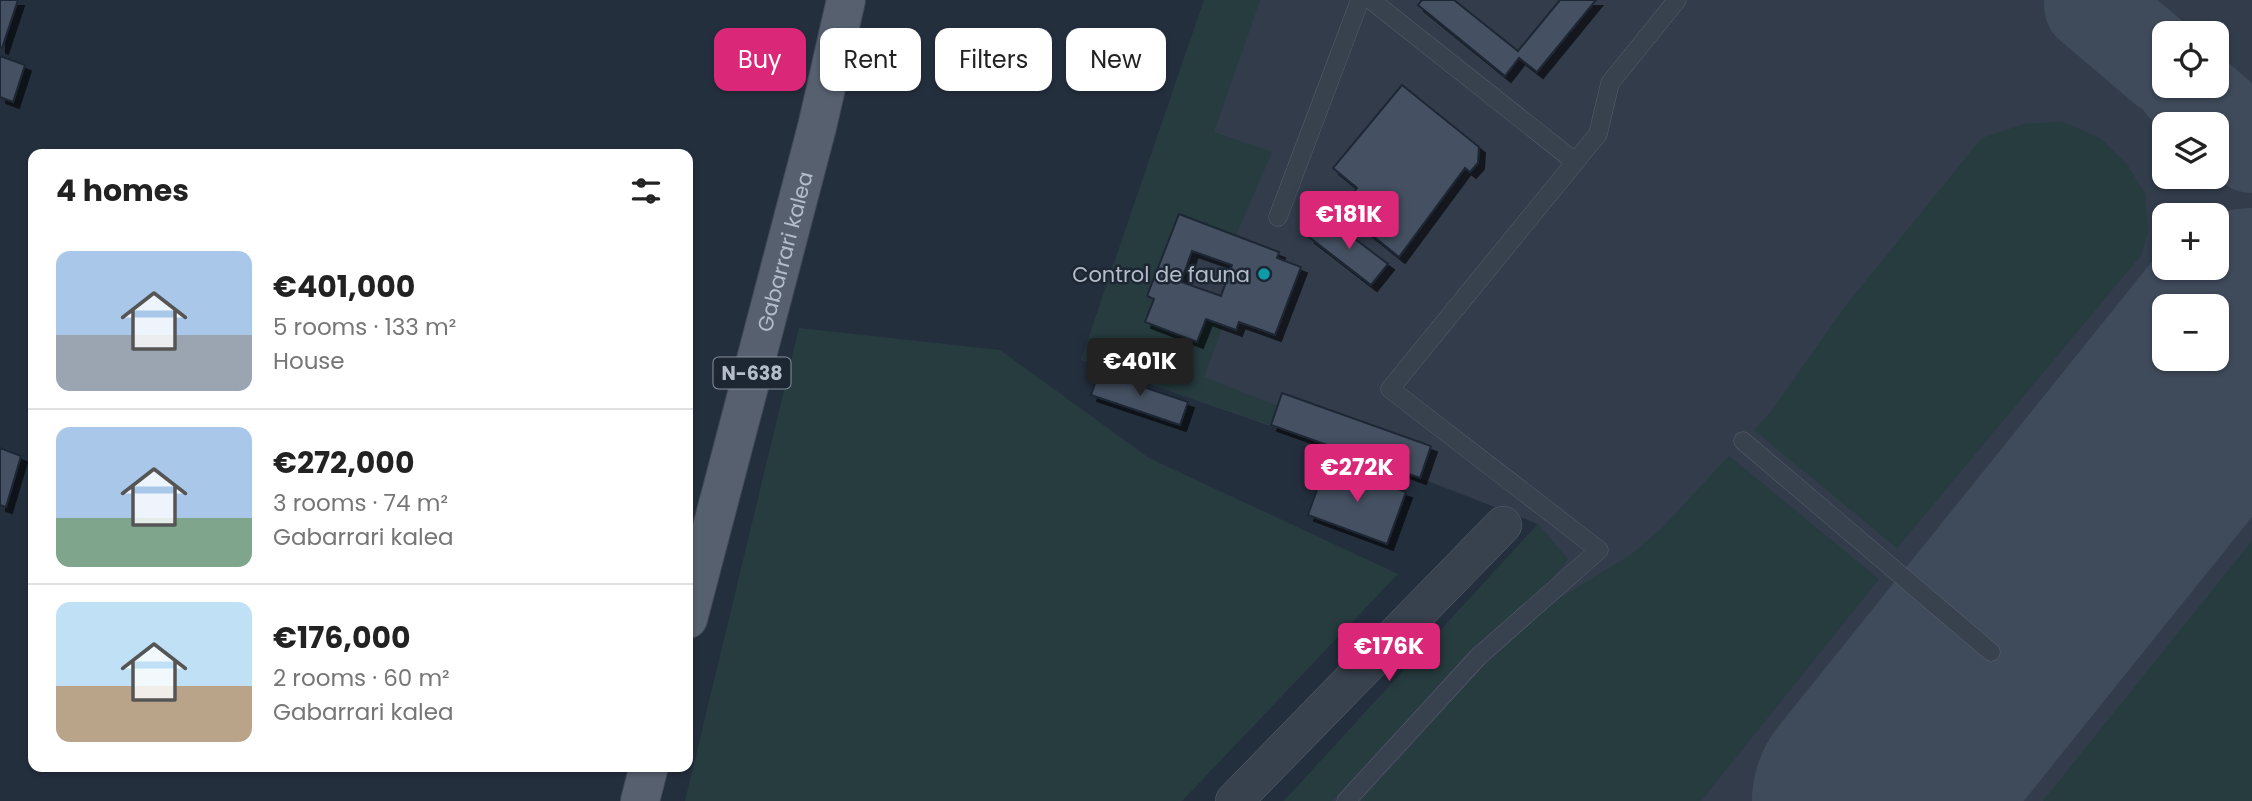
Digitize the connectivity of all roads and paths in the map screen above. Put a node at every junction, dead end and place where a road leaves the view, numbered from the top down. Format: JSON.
{"nodes":[{"id":1,"x":846,"y":0,"type":"edge"},
{"id":2,"x":860,"y":0,"type":"edge"},
{"id":3,"x":1360,"y":0,"type":"edge"},
{"id":4,"x":1370,"y":0,"type":"edge"},
{"id":5,"x":1677,"y":0,"type":"edge"},
{"id":6,"x":817,"y":127,"type":"junction"},
{"id":7,"x":1574,"y":161,"type":"junction"},
{"id":8,"x":1278,"y":217,"type":"dead end"},
{"id":9,"x":1743,"y":441,"type":"dead end"},
{"id":10,"x":1503,"y":525,"type":"dead end"},
{"id":11,"x":693,"y":600,"type":"edge"},
{"id":12,"x":1991,"y":652,"type":"dead end"},
{"id":13,"x":647,"y":772,"type":"edge"},
{"id":14,"x":640,"y":801,"type":"edge"},
{"id":15,"x":1234,"y":801,"type":"edge"},
{"id":16,"x":1346,"y":801,"type":"edge"}],
"edges":[{"from":1,"to":6,"type":"main road","name":"Gabarrari kalea","number":"N-638"},
{"from":2,"to":6,"type":"main road","name":"Gabarrari kalea","number":"N-638"},
{"from":3,"to":8,"type":"lane"},
{"from":4,"to":7,"type":"lane"},
{"from":5,"to":7,"type":"lane"},
{"from":6,"to":11,"type":"main road","name":"Gabarrari kalea","number":"N-638"},
{"from":7,"to":16,"type":"lane"},
{"from":9,"to":12,"type":"lane"},
{"from":10,"to":15,"type":"street"},
{"from":13,"to":14,"type":"main road"}]}
